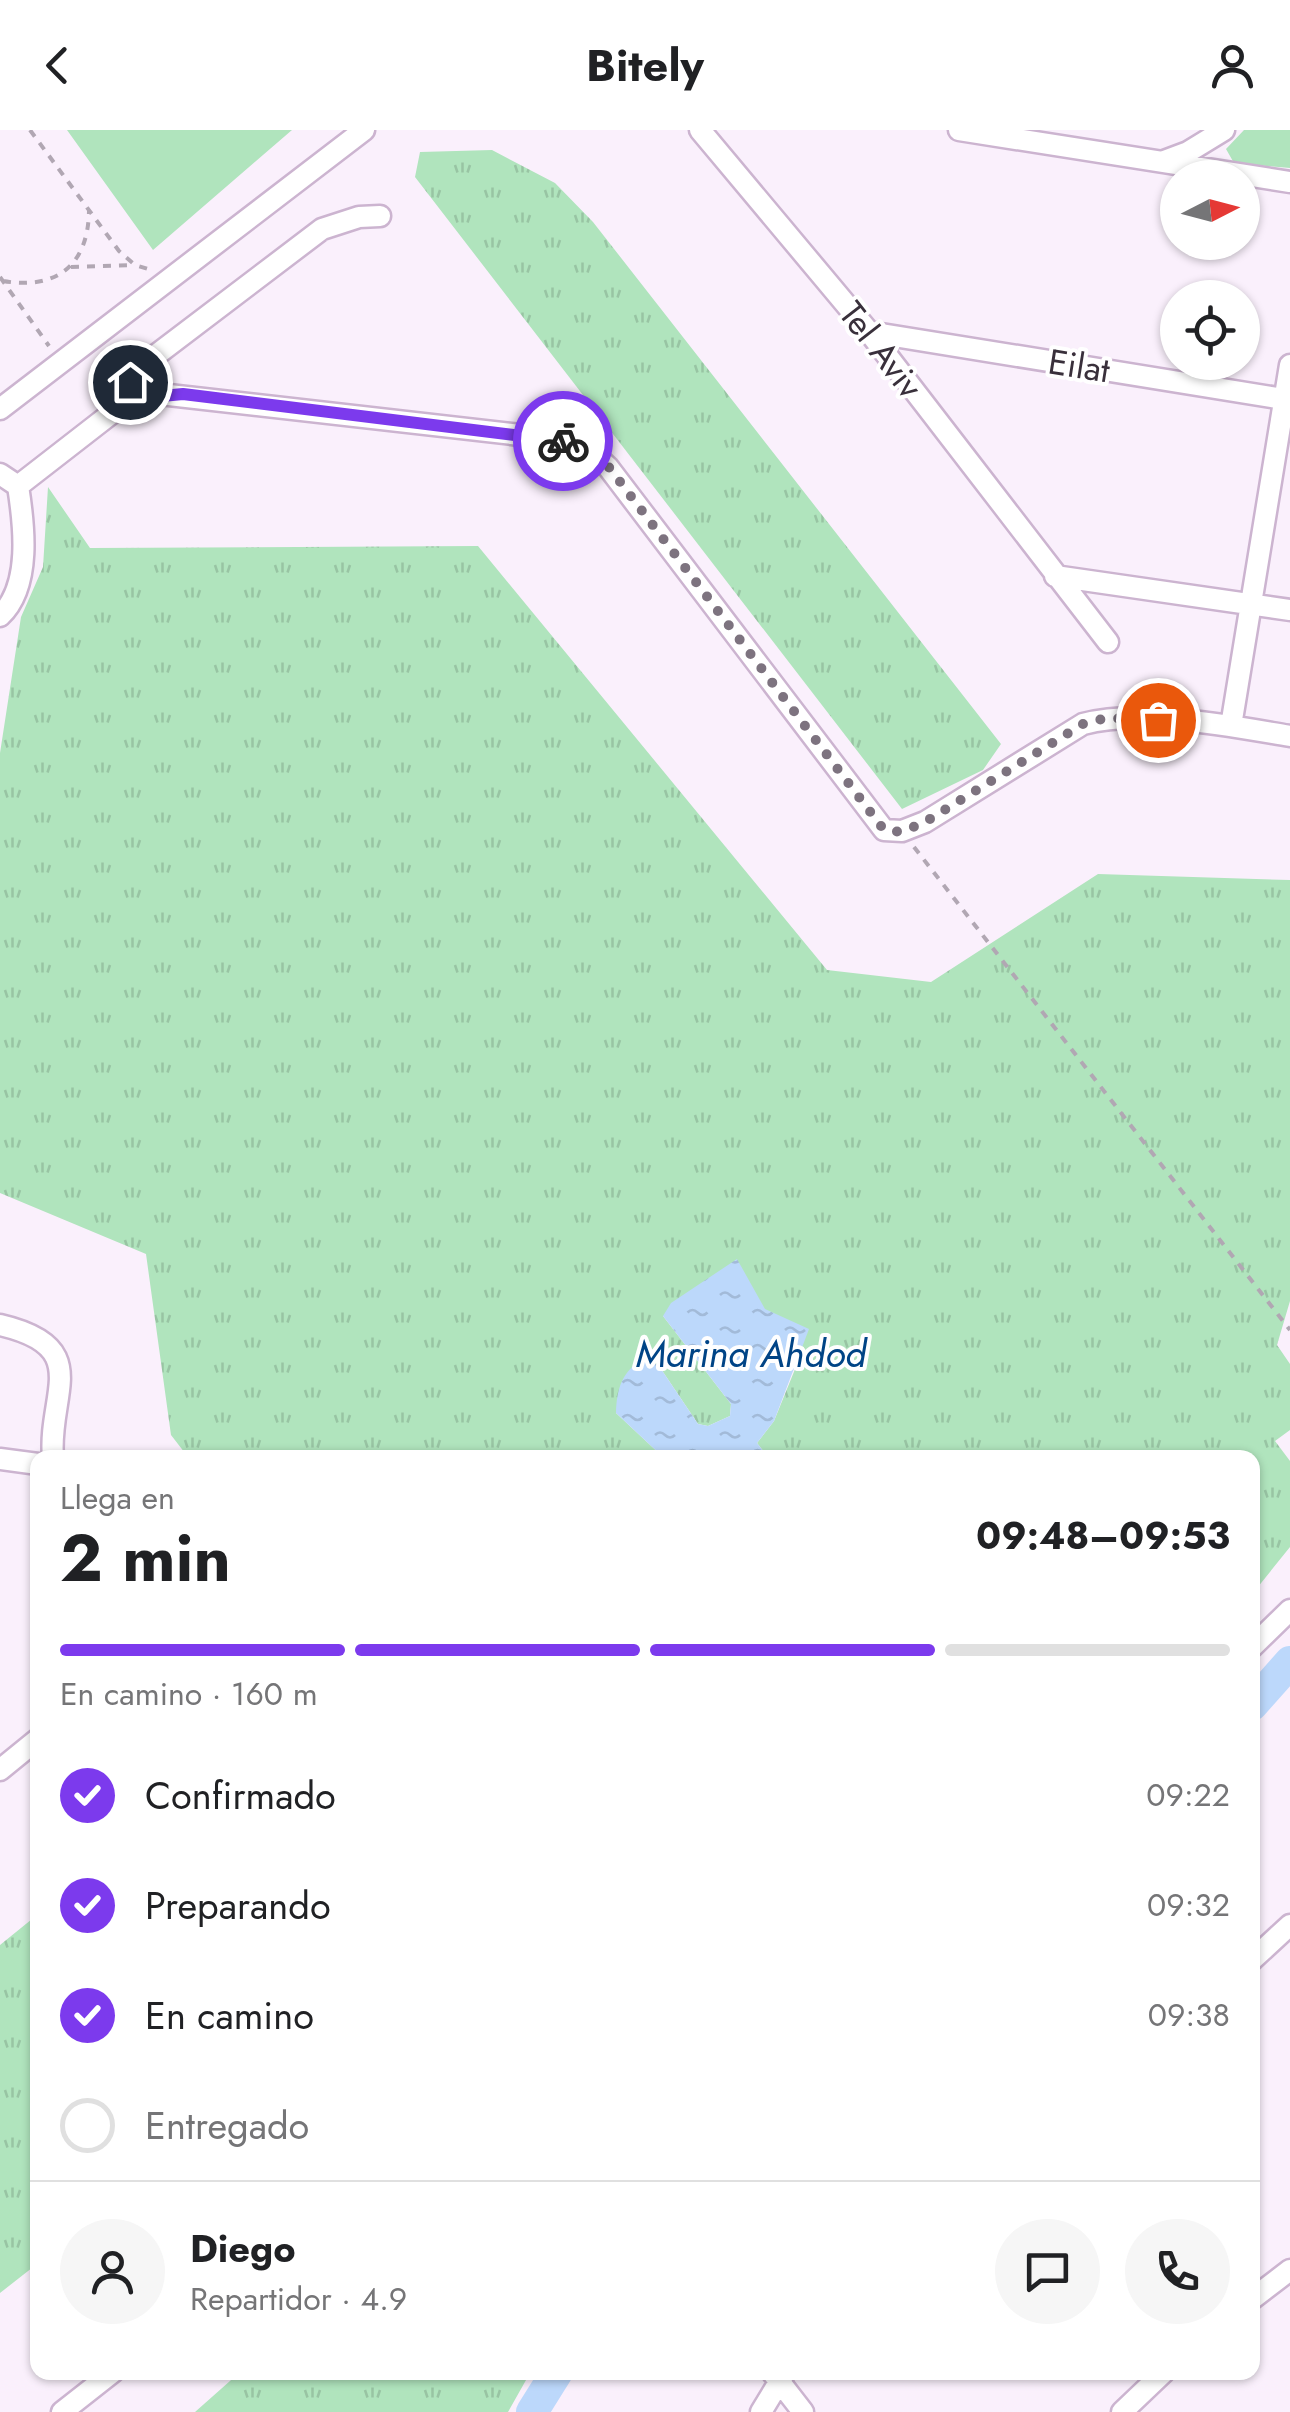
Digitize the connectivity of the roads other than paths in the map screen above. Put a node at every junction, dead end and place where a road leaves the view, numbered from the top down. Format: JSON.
{"nodes":[{"id":1,"x":364,"y":130,"type":"edge"},
{"id":2,"x":700,"y":130,"type":"edge"},
{"id":3,"x":959,"y":130,"type":"edge"},
{"id":4,"x":1224,"y":130,"type":"edge"},
{"id":5,"x":1167,"y":160,"type":"edge"},
{"id":6,"x":1160,"y":162,"type":"edge"},
{"id":7,"x":1260,"y":177,"type":"edge"},
{"id":8,"x":1290,"y":182,"type":"edge"},
{"id":9,"x":380,"y":216,"type":"dead end"},
{"id":10,"x":869,"y":332,"type":"junction"},
{"id":11,"x":1290,"y":366,"type":"edge"},
{"id":12,"x":130,"y":399,"type":"junction"},
{"id":13,"x":1288,"y":400,"type":"edge"},
{"id":14,"x":0,"y":409,"type":"edge"},
{"id":15,"x":9,"y":480,"type":"edge"},
{"id":16,"x":1054,"y":576,"type":"junction"},
{"id":17,"x":1251,"y":604,"type":"junction"},
{"id":18,"x":1290,"y":610,"type":"edge"},
{"id":19,"x":0,"y":616,"type":"edge"},
{"id":20,"x":1108,"y":642,"type":"dead end"},
{"id":21,"x":1231,"y":726,"type":"junction"},
{"id":22,"x":1290,"y":736,"type":"edge"},
{"id":23,"x":0,"y":1325,"type":"edge"},
{"id":24,"x":52,"y":1450,"type":"edge"},
{"id":25,"x":0,"y":1459,"type":"edge"},
{"id":26,"x":30,"y":1463,"type":"edge"},
{"id":27,"x":1290,"y":1610,"type":"edge"},
{"id":28,"x":1260,"y":1639,"type":"edge"},
{"id":29,"x":30,"y":1746,"type":"edge"},
{"id":30,"x":0,"y":1770,"type":"edge"},
{"id":31,"x":1290,"y":1925,"type":"edge"},
{"id":32,"x":1260,"y":1953,"type":"edge"},
{"id":33,"x":1290,"y":2270,"type":"edge"},
{"id":34,"x":1260,"y":2294,"type":"edge"},
{"id":35,"x":103,"y":2380,"type":"edge"},
{"id":36,"x":777,"y":2380,"type":"edge"},
{"id":37,"x":782,"y":2380,"type":"edge"},
{"id":38,"x":1156,"y":2380,"type":"edge"},
{"id":39,"x":62,"y":2412,"type":"edge"},
{"id":40,"x":761,"y":2412,"type":"edge"},
{"id":41,"x":803,"y":2412,"type":"edge"},
{"id":42,"x":1122,"y":2412,"type":"edge"}],
"edges":[{"from":1,"to":14,"type":"street"},
{"from":2,"to":10,"type":"street","name":"Tel Aviv"},
{"from":3,"to":6,"type":"street"},
{"from":4,"to":5,"type":"street"},
{"from":7,"to":8,"type":"street"},
{"from":9,"to":12,"type":"street"},
{"from":10,"to":13,"type":"street","name":"Eilat"},
{"from":10,"to":16,"type":"street","name":"Tel Aviv"},
{"from":11,"to":13,"type":"street"},
{"from":12,"to":15,"type":"street"},
{"from":12,"to":21,"type":"street"},
{"from":13,"to":17,"type":"street"},
{"from":15,"to":19,"type":"street"},
{"from":16,"to":17,"type":"street"},
{"from":16,"to":20,"type":"street","name":"Tel Aviv"},
{"from":17,"to":18,"type":"street"},
{"from":17,"to":21,"type":"street"},
{"from":21,"to":22,"type":"street"},
{"from":23,"to":24,"type":"street"},
{"from":25,"to":26,"type":"street"},
{"from":27,"to":28,"type":"street"},
{"from":29,"to":30,"type":"street"},
{"from":31,"to":32,"type":"street"},
{"from":33,"to":34,"type":"street"},
{"from":35,"to":39,"type":"street"},
{"from":36,"to":40,"type":"street"},
{"from":37,"to":41,"type":"street"},
{"from":38,"to":42,"type":"street"}]}
